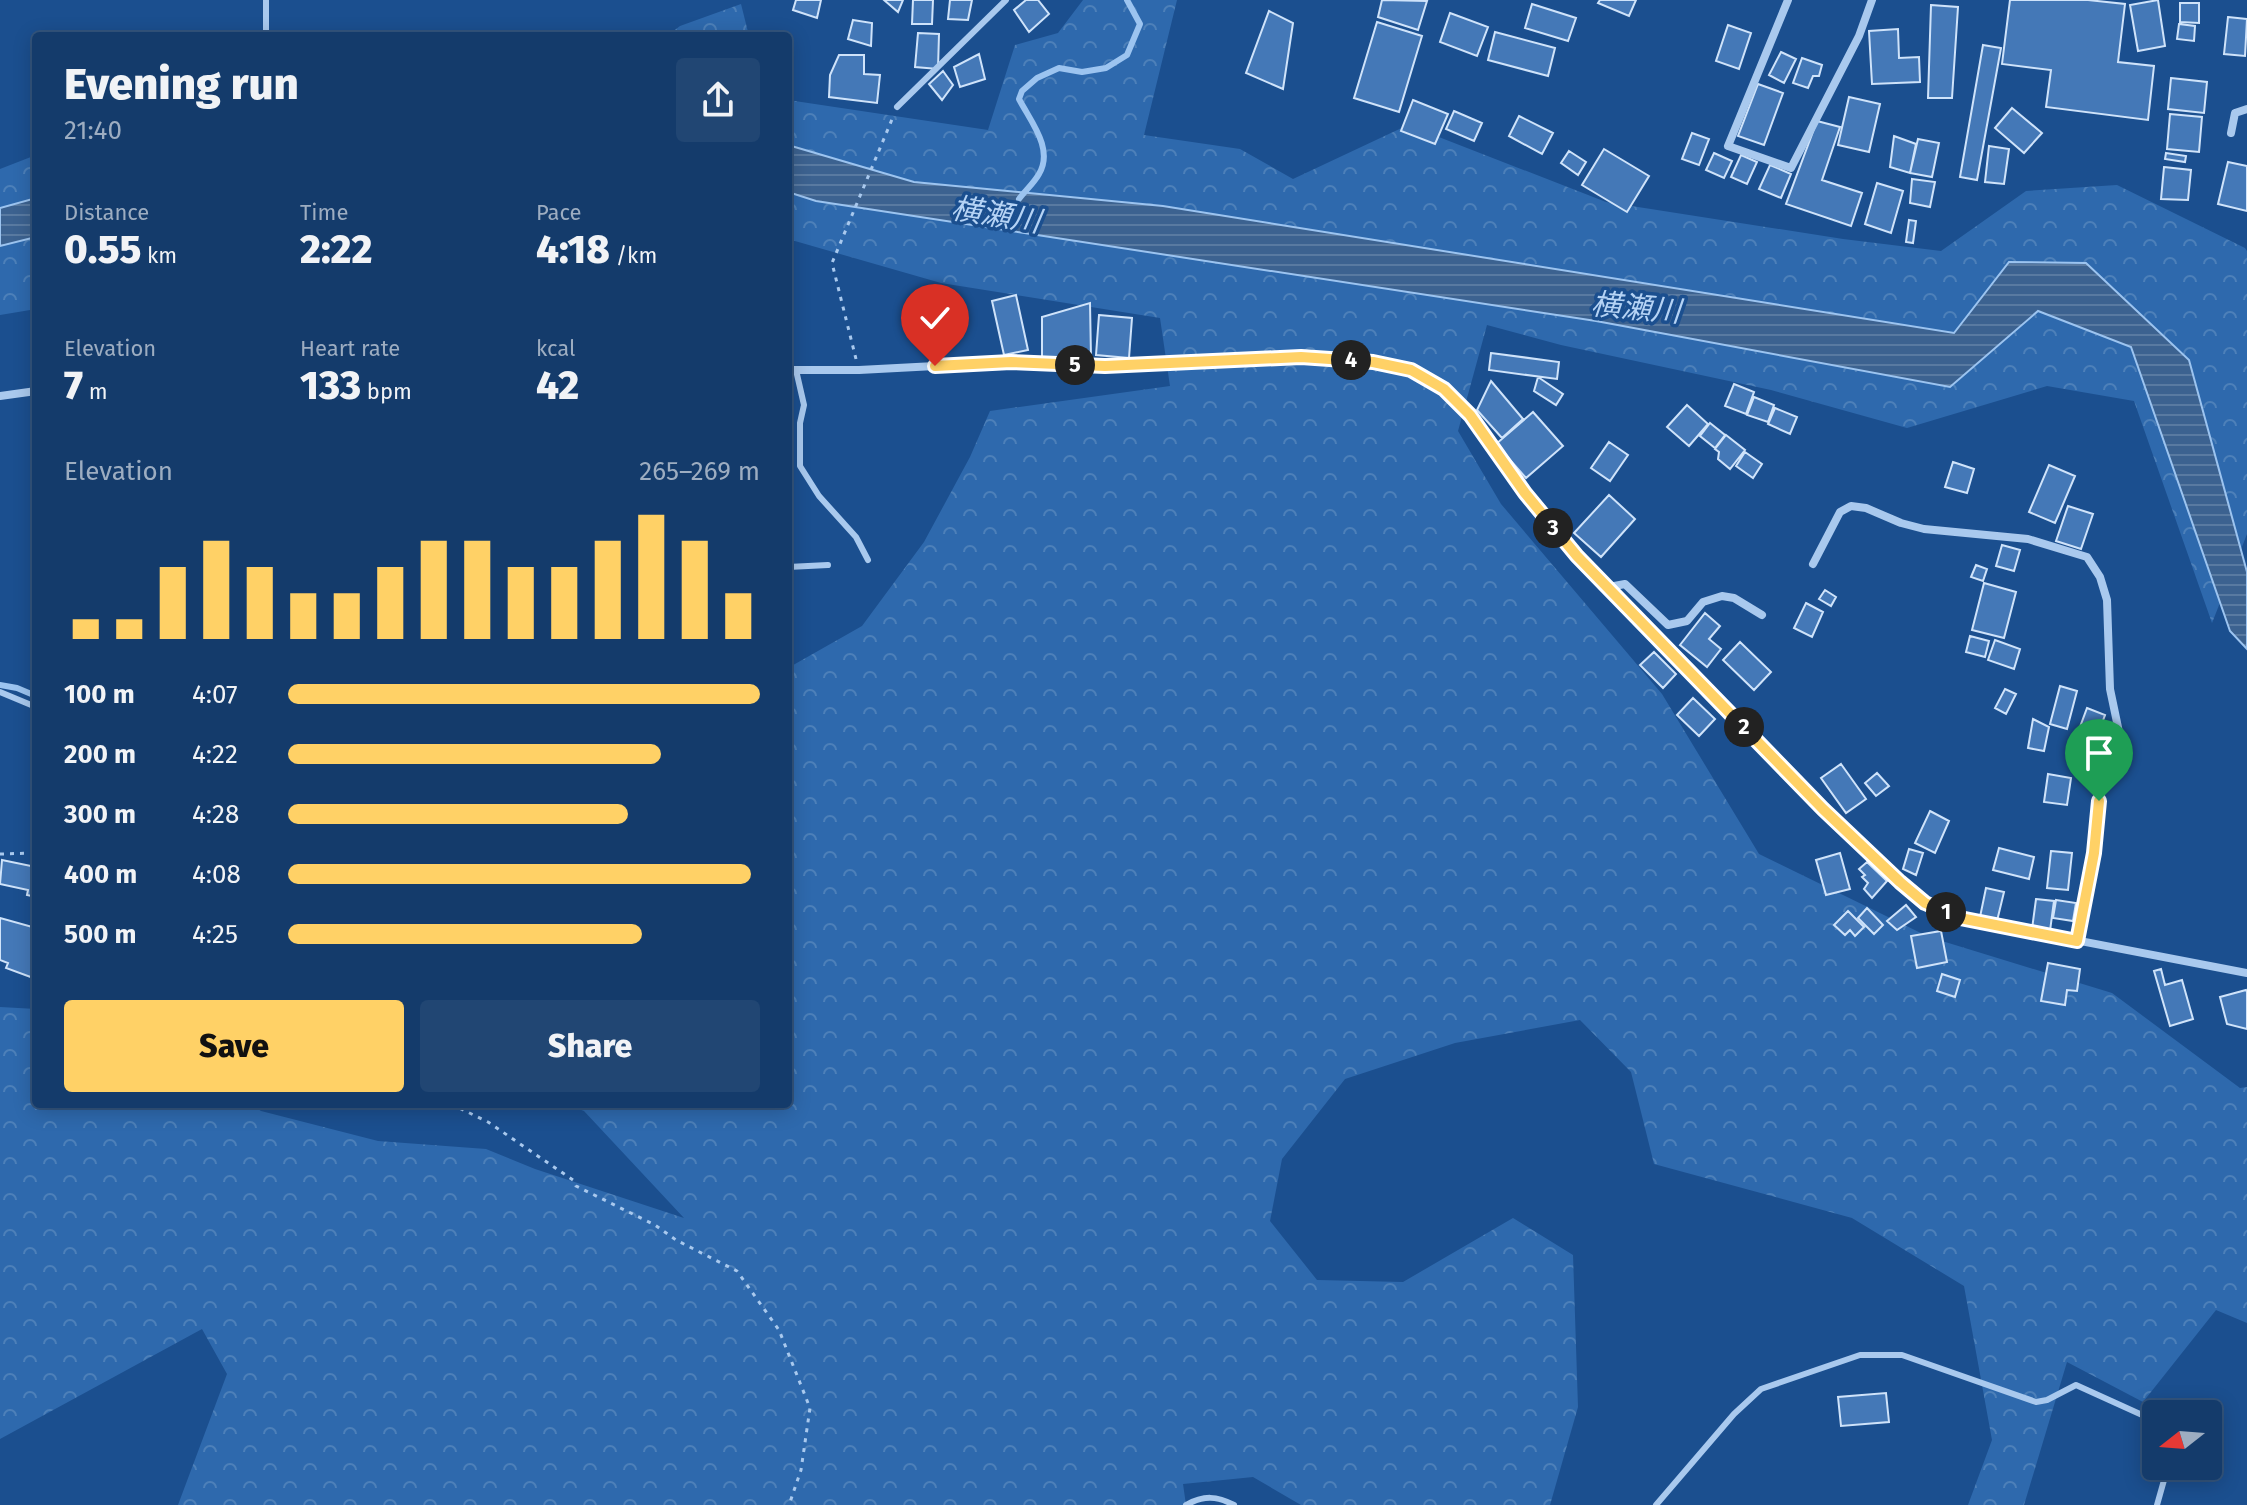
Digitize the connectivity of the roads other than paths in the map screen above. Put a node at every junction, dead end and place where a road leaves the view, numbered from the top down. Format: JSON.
{"nodes":[{"id":1,"x":266,"y":0,"type":"edge"},
{"id":2,"x":1006,"y":0,"type":"edge"},
{"id":3,"x":1788,"y":0,"type":"edge"},
{"id":4,"x":1872,"y":0,"type":"edge"},
{"id":5,"x":266,"y":32,"type":"edge"},
{"id":6,"x":897,"y":107,"type":"road end"},
{"id":7,"x":2247,"y":109,"type":"edge"},
{"id":8,"x":2231,"y":133,"type":"dead end"},
{"id":9,"x":792,"y":370,"type":"edge"},
{"id":10,"x":32,"y":392,"type":"edge"},
{"id":11,"x":0,"y":396,"type":"edge"},
{"id":12,"x":868,"y":560,"type":"dead end"},
{"id":13,"x":1813,"y":564,"type":"dead end"},
{"id":14,"x":828,"y":565,"type":"dead end"},
{"id":15,"x":792,"y":567,"type":"edge"},
{"id":16,"x":1609,"y":587,"type":"junction"},
{"id":17,"x":1762,"y":615,"type":"dead end"},
{"id":18,"x":0,"y":692,"type":"edge"},
{"id":19,"x":32,"y":705,"type":"edge"},
{"id":20,"x":2077,"y":941,"type":"junction"},
{"id":21,"x":2247,"y":973,"type":"edge"},
{"id":22,"x":2142,"y":1415,"type":"edge"},
{"id":23,"x":2164,"y":1480,"type":"edge"},
{"id":24,"x":1186,"y":1505,"type":"edge"},
{"id":25,"x":1234,"y":1505,"type":"edge"},
{"id":26,"x":1656,"y":1505,"type":"edge"},
{"id":27,"x":2157,"y":1505,"type":"edge"}],
"edges":[{"from":1,"to":5,"type":"lane"},
{"from":2,"to":6,"type":"lane"},
{"from":3,"to":4,"type":"street"},
{"from":7,"to":8,"type":"street"},
{"from":9,"to":12,"type":"lane"},
{"from":9,"to":16,"type":"street"},
{"from":10,"to":11,"type":"street"},
{"from":13,"to":20,"type":"street"},
{"from":14,"to":15,"type":"lane"},
{"from":16,"to":17,"type":"street"},
{"from":16,"to":20,"type":"street"},
{"from":18,"to":19,"type":"lane"},
{"from":20,"to":21,"type":"street"},
{"from":22,"to":26,"type":"lane"},
{"from":23,"to":27,"type":"lane"},
{"from":24,"to":25,"type":"lane"}]}
